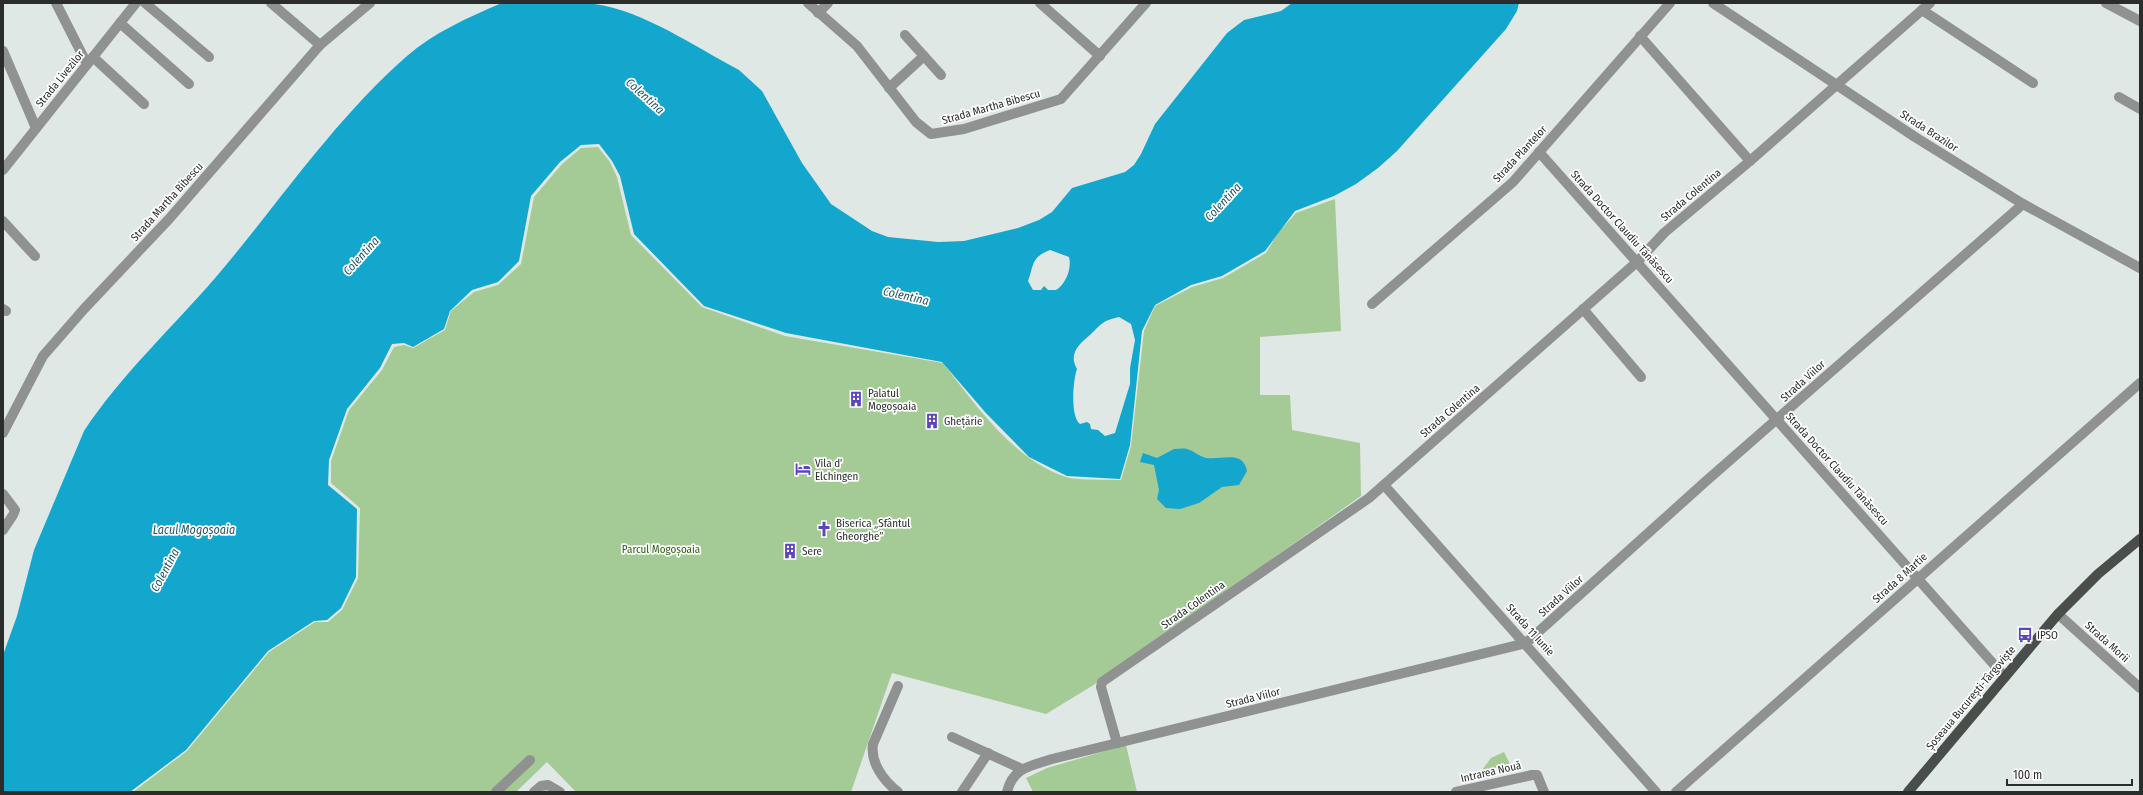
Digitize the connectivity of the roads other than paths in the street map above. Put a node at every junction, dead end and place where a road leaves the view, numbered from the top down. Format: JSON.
{"nodes":[{"id":1,"x":56,"y":3,"type":"edge"},
{"id":2,"x":136,"y":3,"type":"edge"},
{"id":3,"x":145,"y":3,"type":"edge"},
{"id":4,"x":271,"y":3,"type":"edge"},
{"id":5,"x":370,"y":3,"type":"edge"},
{"id":6,"x":808,"y":3,"type":"edge"},
{"id":7,"x":828,"y":3,"type":"edge"},
{"id":8,"x":1040,"y":3,"type":"edge"},
{"id":9,"x":1146,"y":3,"type":"edge"},
{"id":10,"x":1670,"y":3,"type":"edge"},
{"id":11,"x":1713,"y":3,"type":"edge"},
{"id":12,"x":2106,"y":3,"type":"edge"},
{"id":13,"x":1926,"y":6,"type":"edge"},
{"id":14,"x":818,"y":13,"type":"junction"},
{"id":15,"x":2140,"y":21,"type":"edge"},
{"id":16,"x":120,"y":23,"type":"junction"},
{"id":17,"x":905,"y":35,"type":"dead end"},
{"id":18,"x":1640,"y":36,"type":"junction"},
{"id":19,"x":320,"y":46,"type":"junction"},
{"id":20,"x":3,"y":50,"type":"edge"},
{"id":21,"x":924,"y":56,"type":"junction"},
{"id":22,"x":1100,"y":56,"type":"junction"},
{"id":23,"x":208,"y":57,"type":"dead end"},
{"id":24,"x":90,"y":61,"type":"junction"},
{"id":25,"x":941,"y":75,"type":"dead end"},
{"id":26,"x":2033,"y":83,"type":"dead end"},
{"id":27,"x":189,"y":84,"type":"dead end"},
{"id":28,"x":1837,"y":86,"type":"junction"},
{"id":29,"x":889,"y":88,"type":"junction"},
{"id":30,"x":2119,"y":98,"type":"dead end"},
{"id":31,"x":144,"y":104,"type":"dead end"},
{"id":32,"x":2140,"y":109,"type":"edge"},
{"id":33,"x":36,"y":128,"type":"junction"},
{"id":34,"x":1539,"y":152,"type":"junction"},
{"id":35,"x":1750,"y":161,"type":"junction"},
{"id":36,"x":3,"y":170,"type":"edge"},
{"id":37,"x":2023,"y":204,"type":"junction"},
{"id":38,"x":3,"y":221,"type":"edge"},
{"id":39,"x":35,"y":256,"type":"dead end"},
{"id":40,"x":1638,"y":261,"type":"junction"},
{"id":41,"x":2138,"y":264,"type":"edge"},
{"id":42,"x":1372,"y":304,"type":"dead end"},
{"id":43,"x":1583,"y":309,"type":"junction"},
{"id":44,"x":1641,"y":377,"type":"dead end"},
{"id":45,"x":2140,"y":383,"type":"edge"},
{"id":46,"x":1776,"y":420,"type":"junction"},
{"id":47,"x":3,"y":433,"type":"edge"},
{"id":48,"x":1384,"y":485,"type":"junction"},
{"id":49,"x":3,"y":494,"type":"edge"},
{"id":50,"x":3,"y":530,"type":"edge"},
{"id":51,"x":2140,"y":539,"type":"edge"},
{"id":52,"x":1918,"y":578,"type":"junction"},
{"id":53,"x":2058,"y":614,"type":"junction"},
{"id":54,"x":1526,"y":643,"type":"junction"},
{"id":55,"x":2004,"y":677,"type":"junction"},
{"id":56,"x":898,"y":686,"type":"dead end"},
{"id":57,"x":2140,"y":688,"type":"edge"},
{"id":58,"x":952,"y":737,"type":"dead end"},
{"id":59,"x":1117,"y":743,"type":"junction"},
{"id":60,"x":988,"y":753,"type":"junction"},
{"id":61,"x":530,"y":760,"type":"dead end"},
{"id":62,"x":1022,"y":769,"type":"junction"},
{"id":63,"x":1475,"y":790,"type":"edge"},
{"id":64,"x":496,"y":792,"type":"edge"},
{"id":65,"x":534,"y":792,"type":"edge"},
{"id":66,"x":560,"y":792,"type":"edge"},
{"id":67,"x":898,"y":792,"type":"edge"},
{"id":68,"x":962,"y":792,"type":"edge"},
{"id":69,"x":1007,"y":792,"type":"edge"},
{"id":70,"x":1456,"y":792,"type":"edge"},
{"id":71,"x":1544,"y":792,"type":"edge"},
{"id":72,"x":1656,"y":792,"type":"edge"},
{"id":73,"x":1676,"y":792,"type":"edge"},
{"id":74,"x":1908,"y":792,"type":"edge"}],
"edges":[{"from":1,"to":24,"type":"street"},
{"from":2,"to":16,"type":"street","name":"Strada Livezilor"},
{"from":3,"to":23,"type":"street"},
{"from":4,"to":19,"type":"street"},
{"from":5,"to":19,"type":"street","name":"Strada Martha Bibescu"},
{"from":6,"to":14,"type":"street","name":"Strada Martha Bibescu"},
{"from":7,"to":14,"type":"street"},
{"from":8,"to":22,"type":"street"},
{"from":9,"to":22,"type":"street","name":"Strada Martha Bibescu"},
{"from":10,"to":18,"type":"street","name":"Strada Plantelor"},
{"from":11,"to":28,"type":"street","name":"Strada Brazilor"},
{"from":12,"to":15,"type":"street"},
{"from":13,"to":26,"type":"street"},
{"from":13,"to":28,"type":"street","name":"Strada Colentina"},
{"from":14,"to":29,"type":"street","name":"Strada Martha Bibescu"},
{"from":16,"to":24,"type":"street","name":"Strada Livezilor"},
{"from":16,"to":27,"type":"street"},
{"from":17,"to":21,"type":"street"},
{"from":18,"to":34,"type":"street","name":"Strada Plantelor"},
{"from":18,"to":35,"type":"street"},
{"from":19,"to":47,"type":"street","name":"Strada Martha Bibescu"},
{"from":20,"to":33,"type":"street"},
{"from":21,"to":25,"type":"street"},
{"from":21,"to":29,"type":"street"},
{"from":22,"to":29,"type":"street","name":"Strada Martha Bibescu"},
{"from":24,"to":31,"type":"street"},
{"from":24,"to":33,"type":"street","name":"Strada Livezilor"},
{"from":28,"to":35,"type":"street","name":"Strada Colentina"},
{"from":28,"to":37,"type":"street","name":"Strada Brazilor"},
{"from":30,"to":32,"type":"street"},
{"from":33,"to":36,"type":"street","name":"Strada Livezilor"},
{"from":34,"to":40,"type":"street","name":"Strada Doctor Claudiu Tănăsescu"},
{"from":34,"to":42,"type":"street","name":"Strada Plantelor"},
{"from":35,"to":40,"type":"street","name":"Strada Colentina"},
{"from":37,"to":41,"type":"street","name":"Strada Brazilor"},
{"from":37,"to":46,"type":"street","name":"Strada Viilor"},
{"from":38,"to":39,"type":"street"},
{"from":40,"to":43,"type":"street","name":"Strada Colentina"},
{"from":40,"to":46,"type":"street","name":"Strada Doctor Claudiu Tănăsescu"},
{"from":43,"to":44,"type":"street"},
{"from":43,"to":48,"type":"street","name":"Strada Colentina"},
{"from":45,"to":52,"type":"street","name":"Strada 8 Martie"},
{"from":46,"to":52,"type":"street","name":"Strada Doctor Claudiu Tănăsescu"},
{"from":46,"to":54,"type":"street","name":"Strada Viilor"},
{"from":48,"to":54,"type":"street","name":"Strada 11 Iunie"},
{"from":48,"to":59,"type":"street","name":"Strada Colentina"},
{"from":49,"to":50,"type":"street"},
{"from":51,"to":53,"type":"main road","name":"Șoseaua București-Târgoviște"},
{"from":52,"to":55,"type":"street","name":"Strada Doctor Claudiu Tănăsescu"},
{"from":52,"to":73,"type":"street","name":"Strada 8 Martie"},
{"from":53,"to":55,"type":"main road","name":"Șoseaua București-Târgoviște"},
{"from":53,"to":57,"type":"street","name":"Strada Morii"},
{"from":54,"to":59,"type":"street","name":"Strada Viilor"},
{"from":54,"to":72,"type":"street","name":"Strada 11 Iunie"},
{"from":55,"to":74,"type":"main road","name":"Șoseaua București-Târgoviște"},
{"from":56,"to":67,"type":"street"},
{"from":58,"to":60,"type":"street"},
{"from":59,"to":62,"type":"street","name":"Strada Viilor"},
{"from":60,"to":62,"type":"street"},
{"from":60,"to":68,"type":"street"},
{"from":61,"to":64,"type":"street"},
{"from":62,"to":69,"type":"street"},
{"from":63,"to":70,"type":"street","name":"Intrarea Nouă"},
{"from":63,"to":71,"type":"street","name":"Intrarea Nouă"},
{"from":65,"to":66,"type":"street"}]}
